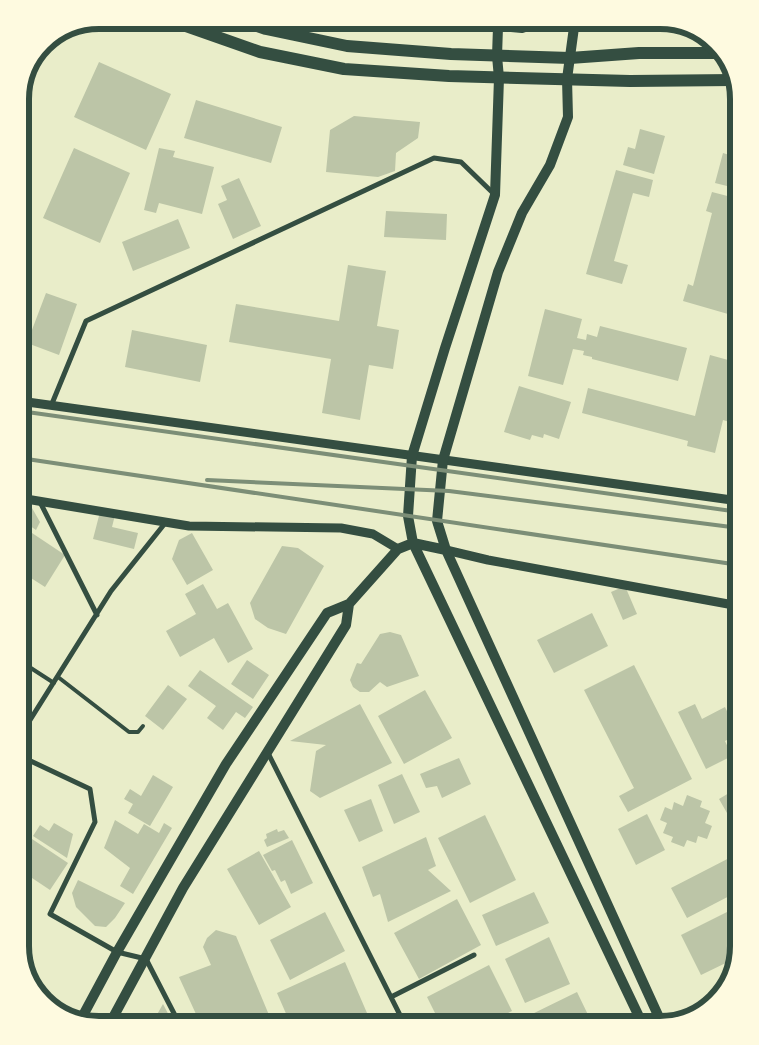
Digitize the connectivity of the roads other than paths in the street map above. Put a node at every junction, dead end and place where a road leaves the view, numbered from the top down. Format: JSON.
{"nodes":[{"id":1,"x":195,"y":29,"type":"edge"},
{"id":2,"x":266,"y":29,"type":"edge"},
{"id":3,"x":498,"y":29,"type":"edge"},
{"id":4,"x":574,"y":29,"type":"edge"},
{"id":5,"x":713,"y":53,"type":"edge"},
{"id":6,"x":496,"y":56,"type":"junction"},
{"id":7,"x":570,"y":58,"type":"junction"},
{"id":8,"x":499,"y":78,"type":"junction"},
{"id":9,"x":567,"y":79,"type":"junction"},
{"id":10,"x":728,"y":80,"type":"edge"},
{"id":11,"x":495,"y":195,"type":"junction"},
{"id":12,"x":29,"y":402,"type":"edge"},
{"id":13,"x":51,"y":406,"type":"junction"},
{"id":14,"x":412,"y":456,"type":"junction"},
{"id":15,"x":443,"y":460,"type":"junction"},
{"id":16,"x":29,"y":500,"type":"edge"},
{"id":17,"x":730,"y":500,"type":"edge"},
{"id":18,"x":40,"y":502,"type":"junction"},
{"id":19,"x":166,"y":522,"type":"junction"},
{"id":20,"x":413,"y":543,"type":"junction"},
{"id":21,"x":398,"y":548,"type":"junction"},
{"id":22,"x":446,"y":550,"type":"junction"},
{"id":23,"x":349,"y":604,"type":"junction"},
{"id":24,"x":728,"y":605,"type":"joint"},
{"id":25,"x":730,"y":608,"type":"edge"},
{"id":26,"x":96,"y":615,"type":"junction"},
{"id":27,"x":29,"y":667,"type":"edge"},
{"id":28,"x":58,"y":677,"type":"junction"},
{"id":29,"x":54,"y":683,"type":"junction"},
{"id":30,"x":29,"y":722,"type":"edge"},
{"id":31,"x":143,"y":726,"type":"dead end"},
{"id":32,"x":268,"y":753,"type":"junction"},
{"id":33,"x":29,"y":760,"type":"edge"},
{"id":34,"x":117,"y":952,"type":"junction"},
{"id":35,"x":474,"y":955,"type":"dead end"},
{"id":36,"x":146,"y":959,"type":"junction"},
{"id":37,"x":391,"y":997,"type":"junction"},
{"id":38,"x":83,"y":1015,"type":"edge"},
{"id":39,"x":115,"y":1016,"type":"edge"},
{"id":40,"x":175,"y":1016,"type":"edge"},
{"id":41,"x":400,"y":1016,"type":"edge"},
{"id":42,"x":639,"y":1016,"type":"edge"},
{"id":43,"x":658,"y":1016,"type":"edge"}],
"edges":[{"from":1,"to":8,"type":"main road"},
{"from":2,"to":6,"type":"main road"},
{"from":3,"to":6,"type":"main road"},
{"from":4,"to":7,"type":"main road"},
{"from":5,"to":7,"type":"main road"},
{"from":6,"to":7,"type":"main road"},
{"from":6,"to":8,"type":"main road"},
{"from":7,"to":9,"type":"main road"},
{"from":8,"to":9,"type":"main road"},
{"from":8,"to":11,"type":"main road"},
{"from":9,"to":10,"type":"main road"},
{"from":9,"to":15,"type":"main road"},
{"from":11,"to":13,"type":"street"},
{"from":11,"to":14,"type":"main road"},
{"from":12,"to":13,"type":"street"},
{"from":13,"to":14,"type":"street"},
{"from":14,"to":15,"type":"street"},
{"from":14,"to":20,"type":"main road"},
{"from":15,"to":17,"type":"street"},
{"from":15,"to":22,"type":"main road"},
{"from":16,"to":18,"type":"street"},
{"from":18,"to":19,"type":"street"},
{"from":18,"to":26,"type":"street"},
{"from":19,"to":21,"type":"street"},
{"from":19,"to":26,"type":"street"},
{"from":20,"to":21,"type":"main road"},
{"from":20,"to":22,"type":"main road"},
{"from":20,"to":42,"type":"main road"},
{"from":21,"to":23,"type":"main road"},
{"from":22,"to":24,"type":"street"},
{"from":22,"to":43,"type":"main road"},
{"from":23,"to":32,"type":"main road"},
{"from":23,"to":34,"type":"main road"},
{"from":24,"to":25,"type":"street"},
{"from":26,"to":28,"type":"street"},
{"from":27,"to":29,"type":"lane"},
{"from":28,"to":29,"type":"street"},
{"from":28,"to":31,"type":"lane"},
{"from":29,"to":30,"type":"street"},
{"from":32,"to":36,"type":"main road"},
{"from":32,"to":37,"type":"street"},
{"from":33,"to":34,"type":"street"},
{"from":34,"to":36,"type":"street"},
{"from":34,"to":38,"type":"main road"},
{"from":35,"to":37,"type":"street"},
{"from":36,"to":39,"type":"main road"},
{"from":36,"to":40,"type":"street"},
{"from":37,"to":41,"type":"street"}]}
